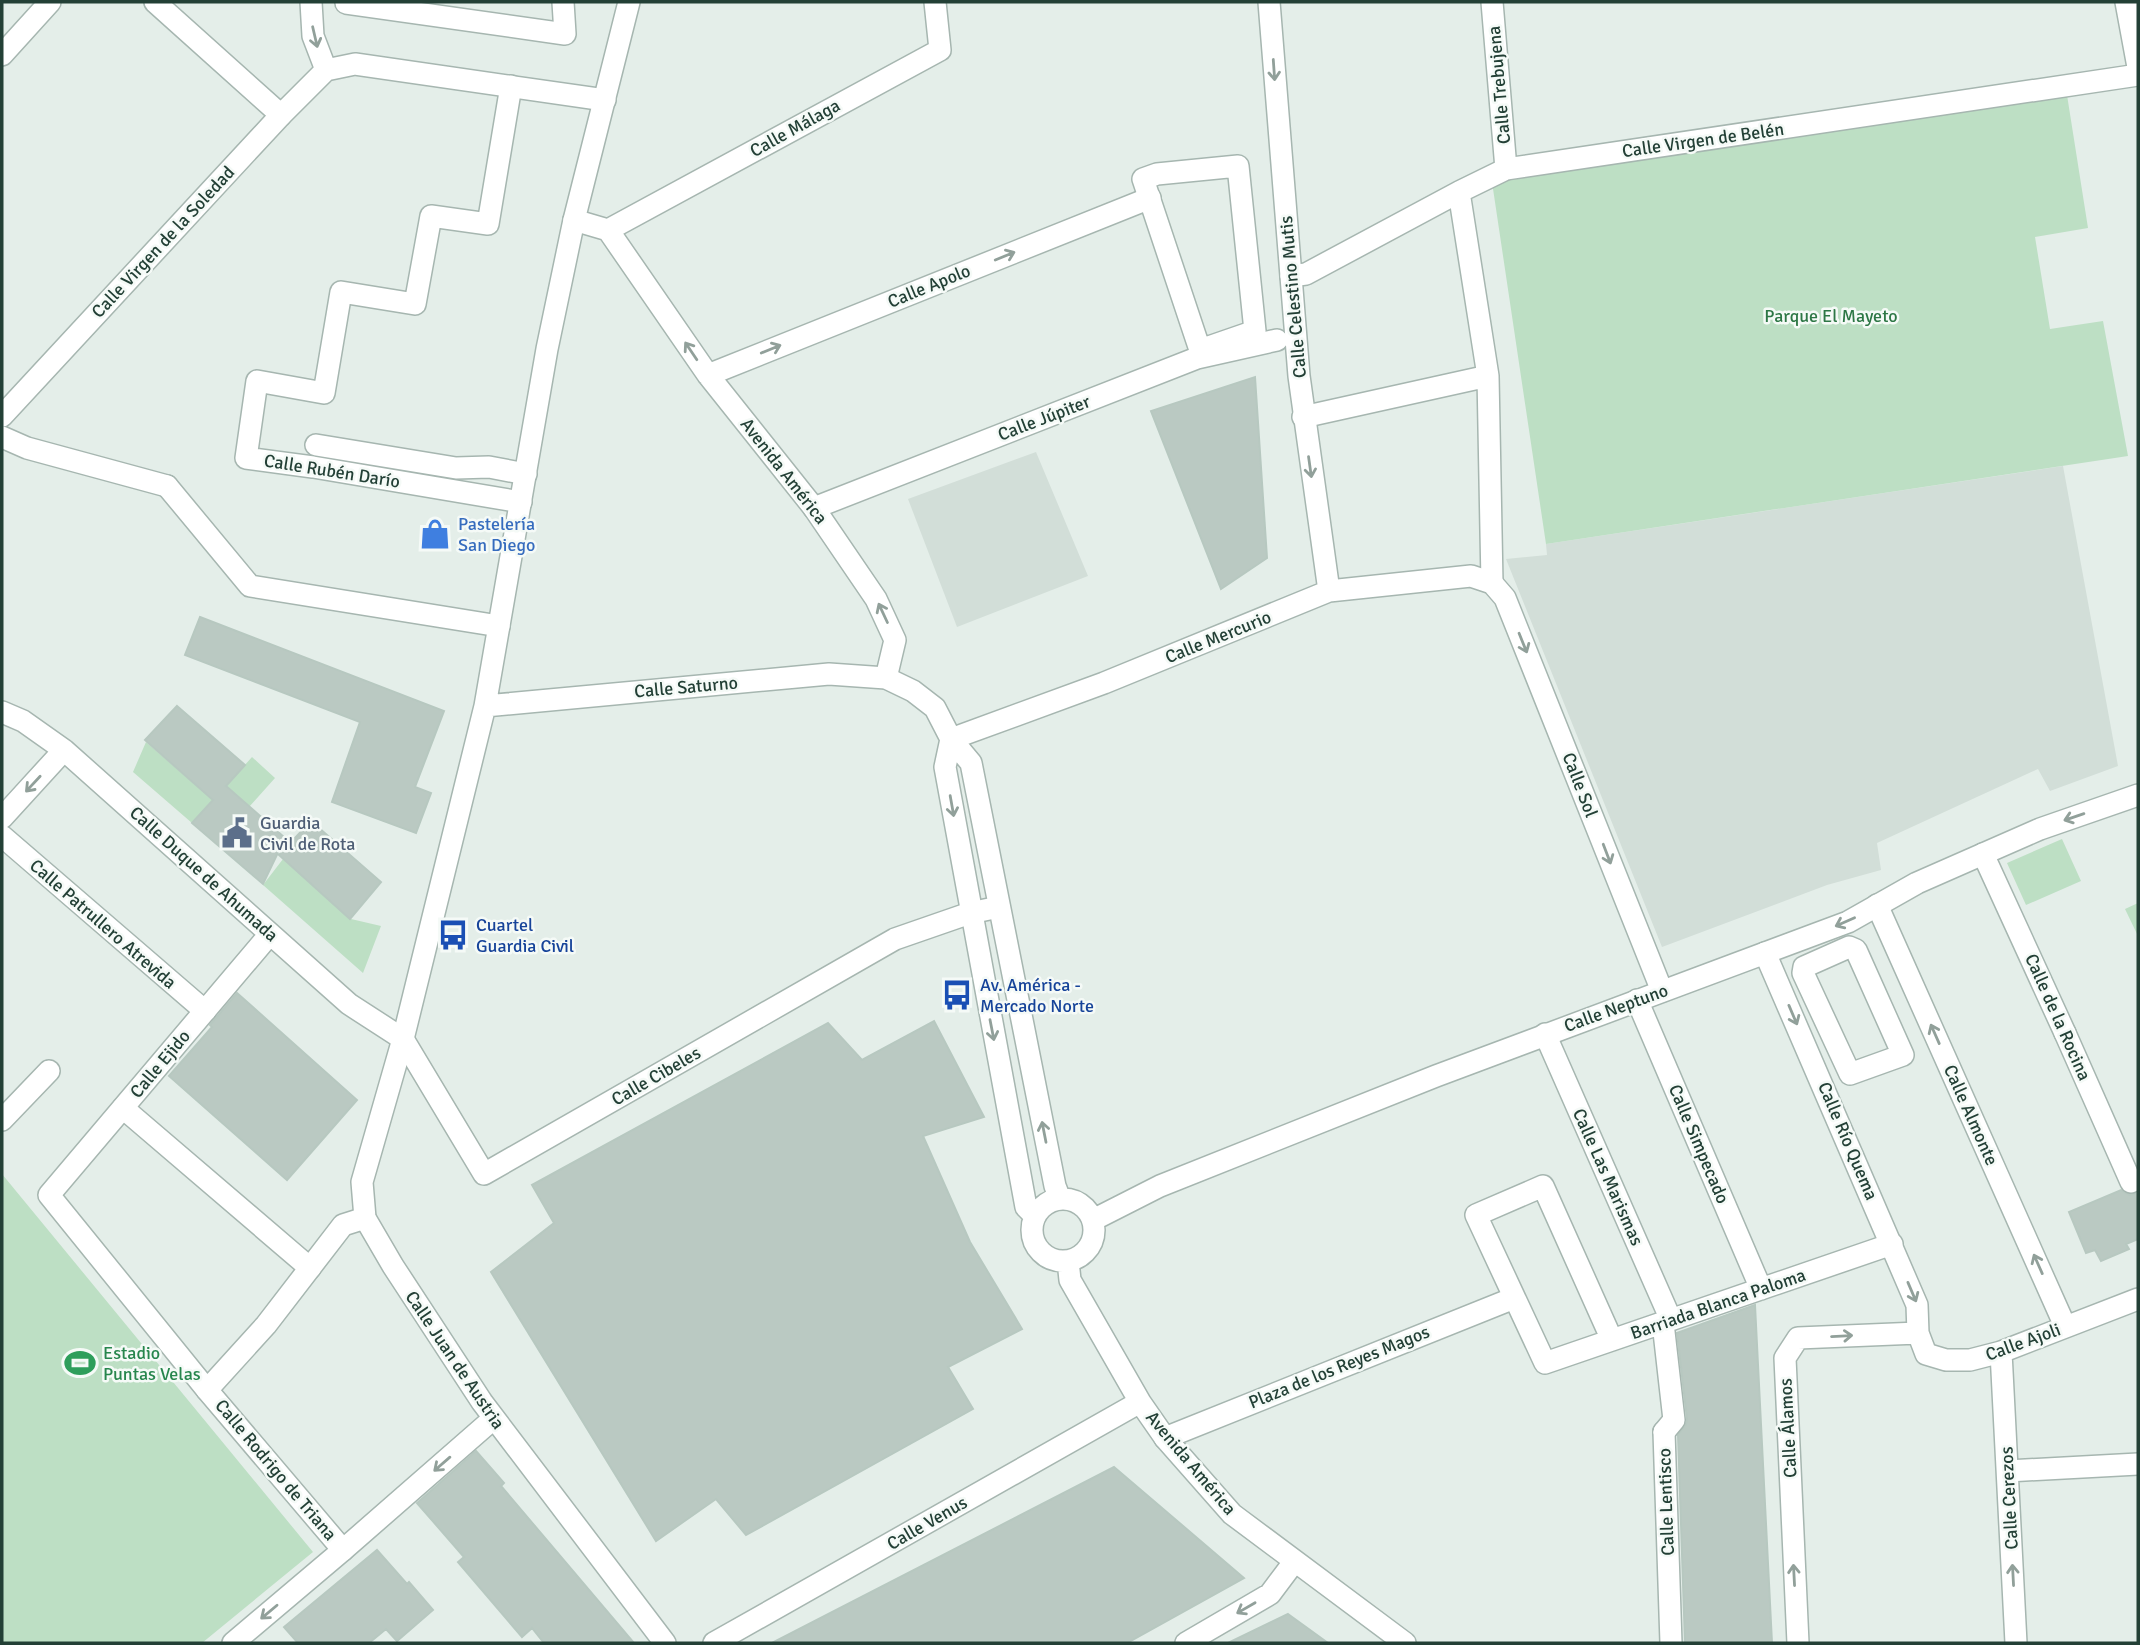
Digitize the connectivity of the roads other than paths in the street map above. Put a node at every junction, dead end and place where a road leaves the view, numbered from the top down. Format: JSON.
{"nodes":[{"id":1,"x":50,"y":2,"type":"edge"},
{"id":2,"x":155,"y":2,"type":"edge"},
{"id":3,"x":311,"y":2,"type":"edge"},
{"id":4,"x":346,"y":2,"type":"edge"},
{"id":5,"x":563,"y":2,"type":"edge"},
{"id":6,"x":629,"y":2,"type":"edge"},
{"id":7,"x":936,"y":2,"type":"edge"},
{"id":8,"x":1269,"y":2,"type":"edge"},
{"id":9,"x":1492,"y":2,"type":"edge"},
{"id":10,"x":2126,"y":2,"type":"edge"},
{"id":11,"x":2,"y":55,"type":"edge"},
{"id":12,"x":2138,"y":67,"type":"edge"},
{"id":13,"x":326,"y":70,"type":"junction"},
{"id":14,"x":2138,"y":75,"type":"edge"},
{"id":15,"x":510,"y":86,"type":"junction"},
{"id":16,"x":605,"y":100,"type":"junction"},
{"id":17,"x":281,"y":115,"type":"junction"},
{"id":18,"x":1506,"y":169,"type":"junction"},
{"id":19,"x":1458,"y":192,"type":"junction"},
{"id":20,"x":1150,"y":198,"type":"junction"},
{"id":21,"x":574,"y":220,"type":"junction"},
{"id":22,"x":608,"y":230,"type":"junction"},
{"id":23,"x":1290,"y":276,"type":"junction"},
{"id":24,"x":1277,"y":340,"type":"dead end"},
{"id":25,"x":708,"y":375,"type":"junction"},
{"id":26,"x":1488,"y":376,"type":"junction"},
{"id":27,"x":2,"y":416,"type":"edge"},
{"id":28,"x":1303,"y":416,"type":"junction"},
{"id":29,"x":2,"y":436,"type":"edge"},
{"id":30,"x":316,"y":445,"type":"dead end"},
{"id":31,"x":526,"y":474,"type":"junction"},
{"id":32,"x":521,"y":502,"type":"junction"},
{"id":33,"x":814,"y":508,"type":"junction"},
{"id":34,"x":1492,"y":583,"type":"junction"},
{"id":35,"x":1329,"y":592,"type":"junction"},
{"id":36,"x":499,"y":626,"type":"junction"},
{"id":37,"x":886,"y":678,"type":"junction"},
{"id":38,"x":485,"y":706,"type":"junction"},
{"id":39,"x":2,"y":712,"type":"edge"},
{"id":40,"x":951,"y":740,"type":"junction"},
{"id":41,"x":64,"y":750,"type":"junction"},
{"id":42,"x":2138,"y":795,"type":"edge"},
{"id":43,"x":2,"y":818,"type":"edge"},
{"id":44,"x":2,"y":836,"type":"edge"},
{"id":45,"x":1983,"y":854,"type":"junction"},
{"id":46,"x":1877,"y":905,"type":"junction"},
{"id":47,"x":999,"y":907,"type":"junction"},
{"id":48,"x":970,"y":913,"type":"junction"},
{"id":49,"x":270,"y":934,"type":"junction"},
{"id":50,"x":1849,"y":947,"type":"joint"},
{"id":51,"x":1765,"y":953,"type":"junction"},
{"id":52,"x":1662,"y":991,"type":"junction"},
{"id":53,"x":1637,"y":1000,"type":"junction"},
{"id":54,"x":205,"y":1012,"type":"junction"},
{"id":55,"x":1545,"y":1034,"type":"junction"},
{"id":56,"x":403,"y":1040,"type":"junction"},
{"id":57,"x":49,"y":1071,"type":"dead end"},
{"id":58,"x":122,"y":1108,"type":"junction"},
{"id":59,"x":2,"y":1120,"type":"edge"},
{"id":60,"x":2131,"y":1182,"type":"dead end"},
{"id":61,"x":49,"y":1195,"type":"joint"},
{"id":62,"x":1060,"y":1199,"type":"junction"},
{"id":63,"x":1035,"y":1216,"type":"junction"},
{"id":64,"x":365,"y":1218,"type":"junction"},
{"id":65,"x":1093,"y":1220,"type":"junction"},
{"id":66,"x":1892,"y":1244,"type":"junction"},
{"id":67,"x":1069,"y":1261,"type":"junction"},
{"id":68,"x":310,"y":1268,"type":"junction"},
{"id":69,"x":1761,"y":1289,"type":"junction"},
{"id":70,"x":1514,"y":1298,"type":"junction"},
{"id":71,"x":2138,"y":1298,"type":"edge"},
{"id":72,"x":1667,"y":1321,"type":"junction"},
{"id":73,"x":2065,"y":1326,"type":"junction"},
{"id":74,"x":1918,"y":1333,"type":"junction"},
{"id":75,"x":1612,"y":1340,"type":"junction"},
{"id":76,"x":2001,"y":1352,"type":"junction"},
{"id":77,"x":207,"y":1390,"type":"junction"},
{"id":78,"x":1140,"y":1402,"type":"junction"},
{"id":79,"x":493,"y":1419,"type":"junction"},
{"id":80,"x":1165,"y":1438,"type":"junction"},
{"id":81,"x":2138,"y":1464,"type":"edge"},
{"id":82,"x":2008,"y":1471,"type":"junction"},
{"id":83,"x":343,"y":1550,"type":"junction"},
{"id":84,"x":1294,"y":1562,"type":"junction"},
{"id":85,"x":728,"y":1640,"type":"edge"},
{"id":86,"x":233,"y":1643,"type":"edge"},
{"id":87,"x":664,"y":1643,"type":"edge"},
{"id":88,"x":1186,"y":1643,"type":"edge"},
{"id":89,"x":1405,"y":1643,"type":"edge"},
{"id":90,"x":1671,"y":1643,"type":"edge"},
{"id":91,"x":1798,"y":1643,"type":"edge"},
{"id":92,"x":2016,"y":1643,"type":"edge"}],
"edges":[{"from":1,"to":11,"type":"street"},
{"from":2,"to":17,"type":"street"},
{"from":3,"to":13,"type":"street","one_way":true},
{"from":4,"to":5,"type":"street"},
{"from":6,"to":16,"type":"street"},
{"from":7,"to":22,"type":"street","name":"Calle Málaga"},
{"from":8,"to":23,"type":"street","name":"Calle Celestino Mutis","one_way":true},
{"from":9,"to":18,"type":"street","name":"Calle Trebujena"},
{"from":10,"to":12,"type":"street"},
{"from":13,"to":15,"type":"street"},
{"from":13,"to":17,"type":"street","name":"Calle Virgen de la Soledad"},
{"from":14,"to":18,"type":"street","name":"Calle Virgen de Belén"},
{"from":15,"to":16,"type":"street"},
{"from":15,"to":32,"type":"street","name":"Calle Rubén Darío"},
{"from":16,"to":21,"type":"street"},
{"from":17,"to":27,"type":"street","name":"Calle Virgen de la Soledad"},
{"from":18,"to":19,"type":"street","name":"Calle Virgen de Belén"},
{"from":19,"to":23,"type":"street","name":"Calle Virgen de Belén"},
{"from":19,"to":26,"type":"street"},
{"from":20,"to":20,"type":"street"},
{"from":25,"to":20,"type":"street","name":"Calle Apolo","one_way":true},
{"from":21,"to":22,"type":"street"},
{"from":21,"to":31,"type":"street"},
{"from":25,"to":22,"type":"street","name":"Avenida América","one_way":true},
{"from":23,"to":28,"type":"street","name":"Calle Celestino Mutis"},
{"from":24,"to":33,"type":"street","name":"Calle Júpiter"},
{"from":25,"to":33,"type":"street","name":"Avenida América"},
{"from":26,"to":28,"type":"street"},
{"from":26,"to":34,"type":"street"},
{"from":28,"to":35,"type":"street","name":"Calle Celestino Mutis","one_way":true},
{"from":29,"to":36,"type":"street"},
{"from":30,"to":31,"type":"street","name":"Calle Rubén Darío"},
{"from":31,"to":32,"type":"street"},
{"from":32,"to":36,"type":"street"},
{"from":37,"to":33,"type":"street","name":"Avenida América","one_way":true},
{"from":34,"to":35,"type":"street","name":"Calle Mercurio"},
{"from":34,"to":52,"type":"street","name":"Calle Sol","one_way":true},
{"from":35,"to":40,"type":"street","name":"Calle Mercurio"},
{"from":36,"to":38,"type":"street"},
{"from":37,"to":38,"type":"street","name":"Calle Saturno"},
{"from":37,"to":40,"type":"street"},
{"from":38,"to":56,"type":"street"},
{"from":39,"to":41,"type":"street","name":"Calle Duque de Ahumada"},
{"from":40,"to":47,"type":"street"},
{"from":40,"to":48,"type":"street","one_way":true},
{"from":41,"to":43,"type":"street","one_way":true},
{"from":41,"to":49,"type":"street","name":"Calle Duque de Ahumada"},
{"from":42,"to":45,"type":"street","name":"Calle Neptuno","one_way":true},
{"from":44,"to":54,"type":"street","name":"Calle Patrullero Atrevida"},
{"from":45,"to":46,"type":"street","name":"Calle Neptuno"},
{"from":45,"to":60,"type":"street","name":"Calle de la Rocina"},
{"from":46,"to":51,"type":"street","name":"Calle Neptuno","one_way":true},
{"from":73,"to":46,"type":"street","name":"Calle Almonte","one_way":true},
{"from":47,"to":48,"type":"street"},
{"from":62,"to":47,"type":"street","one_way":true},
{"from":48,"to":56,"type":"street","name":"Calle Cibeles"},
{"from":48,"to":63,"type":"street","one_way":true},
{"from":49,"to":54,"type":"street","name":"Calle Ejido"},
{"from":49,"to":56,"type":"street","name":"Calle Duque de Ahumada"},
{"from":50,"to":50,"type":"street"},
{"from":51,"to":52,"type":"street","name":"Calle Neptuno"},
{"from":51,"to":66,"type":"street","name":"Calle Río Quema","one_way":true},
{"from":52,"to":53,"type":"street","name":"Calle Neptuno"},
{"from":53,"to":55,"type":"street","name":"Calle Neptuno"},
{"from":53,"to":69,"type":"street","name":"Calle Simpecado"},
{"from":54,"to":58,"type":"street","name":"Calle Ejido"},
{"from":55,"to":65,"type":"street","name":"Calle Neptuno"},
{"from":55,"to":72,"type":"street","name":"Calle Las Marismas"},
{"from":56,"to":64,"type":"street","name":"Calle Juan de Austria"},
{"from":57,"to":59,"type":"street"},
{"from":58,"to":61,"type":"street","name":"Calle Ejido"},
{"from":58,"to":68,"type":"street"},
{"from":61,"to":77,"type":"street","name":"Calle Rodrigo de Triana"},
{"from":62,"to":63,"type":"street"},
{"from":62,"to":65,"type":"street"},
{"from":63,"to":67,"type":"street"},
{"from":64,"to":68,"type":"street"},
{"from":64,"to":79,"type":"street","name":"Calle Juan de Austria"},
{"from":65,"to":67,"type":"street"},
{"from":66,"to":69,"type":"street","name":"Barriada Blanca Paloma"},
{"from":66,"to":74,"type":"street","name":"Calle Río Quema","one_way":true},
{"from":67,"to":78,"type":"street","name":"Avenida América"},
{"from":68,"to":77,"type":"street"},
{"from":69,"to":72,"type":"street","name":"Barriada Blanca Paloma"},
{"from":70,"to":75,"type":"street","name":"Barriada Blanca Paloma"},
{"from":70,"to":75,"type":"street"},
{"from":70,"to":80,"type":"street","name":"Plaza de los Reyes Magos"},
{"from":71,"to":73,"type":"street","name":"Calle Ajoli"},
{"from":72,"to":75,"type":"street","name":"Barriada Blanca Paloma"},
{"from":72,"to":90,"type":"street","name":"Calle Lentisco"},
{"from":73,"to":76,"type":"street","name":"Calle Ajoli"},
{"from":74,"to":76,"type":"street","name":"Calle Ajoli"},
{"from":91,"to":74,"type":"street","name":"Calle Álamos","one_way":true},
{"from":76,"to":82,"type":"street","name":"Calle Cerezos"},
{"from":77,"to":83,"type":"street","name":"Calle Rodrigo de Triana"},
{"from":78,"to":80,"type":"street","name":"Avenida América"},
{"from":78,"to":85,"type":"street","name":"Calle Venus"},
{"from":79,"to":83,"type":"street","one_way":true},
{"from":79,"to":87,"type":"street","name":"Calle Juan de Austria"},
{"from":80,"to":84,"type":"street","name":"Avenida América"},
{"from":81,"to":82,"type":"street"},
{"from":92,"to":82,"type":"street","name":"Calle Cerezos","one_way":true},
{"from":83,"to":86,"type":"street","one_way":true},
{"from":84,"to":88,"type":"street","one_way":true},
{"from":84,"to":89,"type":"street","name":"Avenida América"}]}
